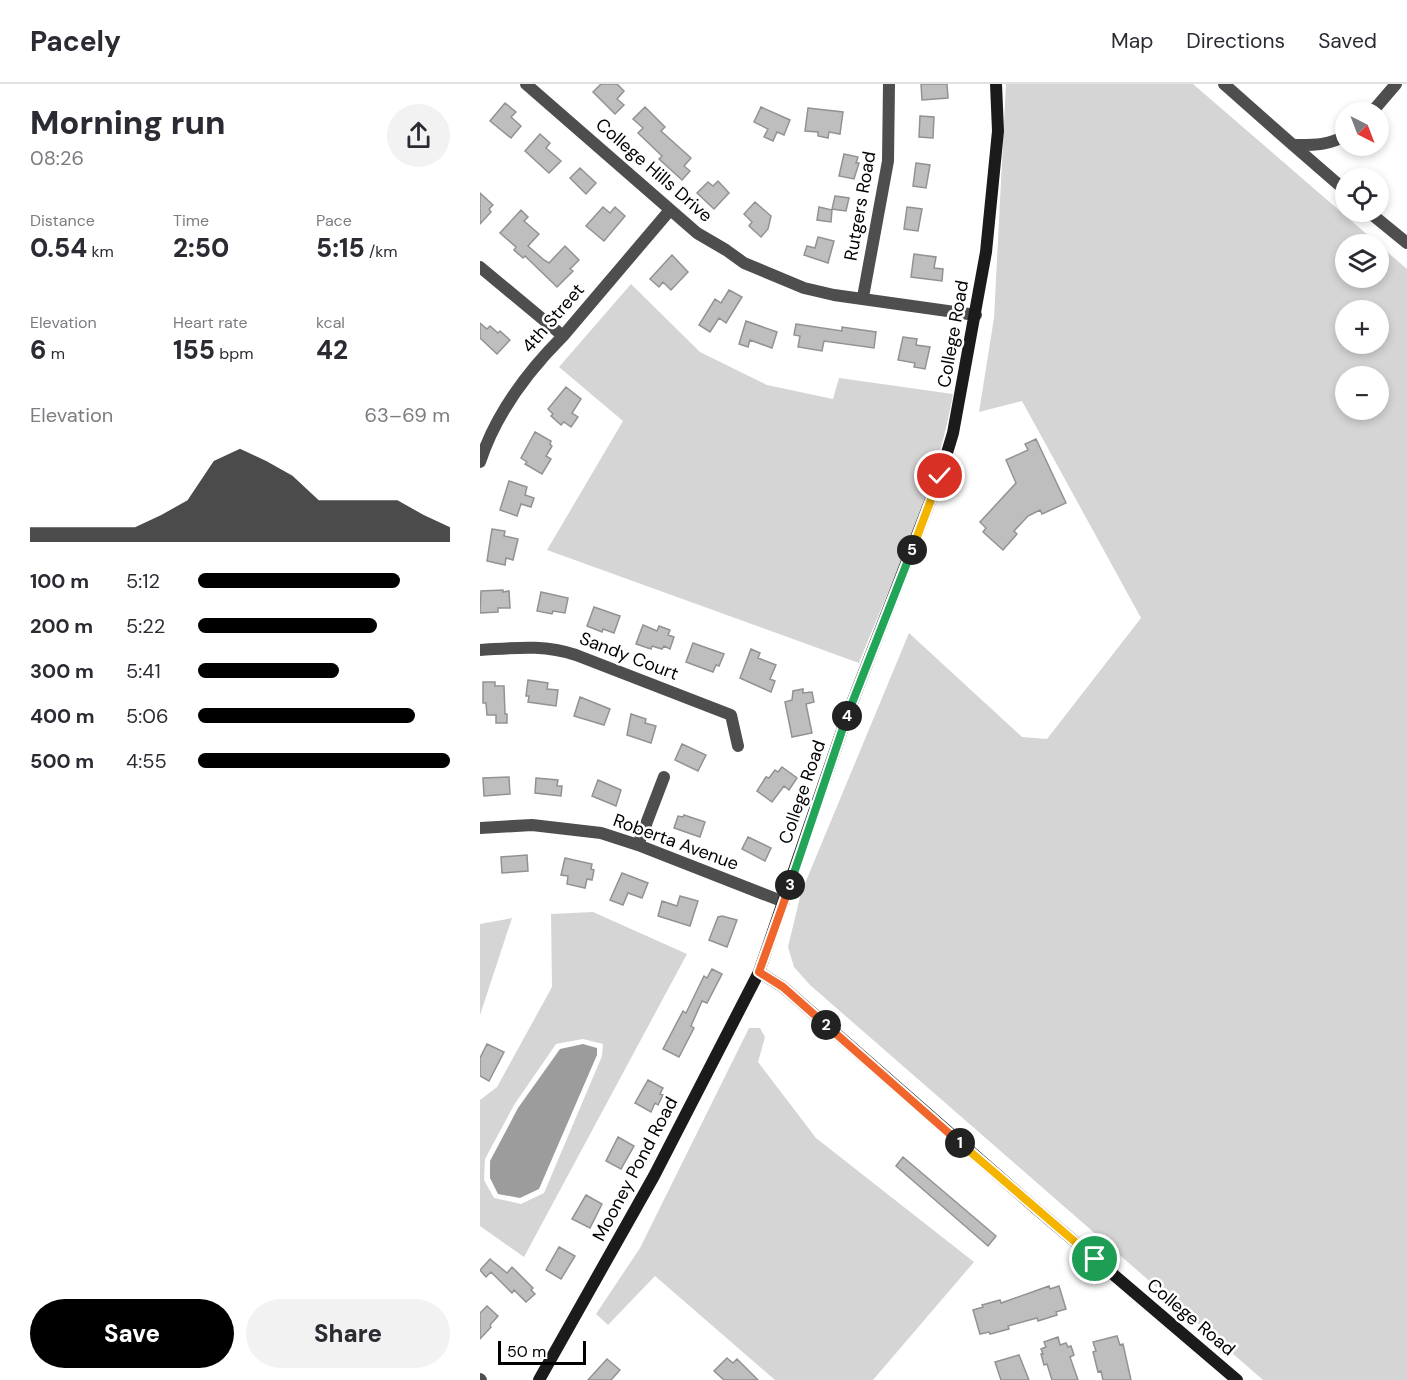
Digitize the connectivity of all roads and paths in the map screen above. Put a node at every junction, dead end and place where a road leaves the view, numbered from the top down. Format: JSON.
{"nodes":[{"id":1,"x":526,"y":84,"type":"edge"},
{"id":2,"x":889,"y":84,"type":"edge"},
{"id":3,"x":996,"y":84,"type":"edge"},
{"id":4,"x":1224,"y":84,"type":"edge"},
{"id":5,"x":1396,"y":84,"type":"edge"},
{"id":6,"x":1381,"y":102,"type":"edge"},
{"id":7,"x":1335,"y":141,"type":"edge"},
{"id":8,"x":1293,"y":145,"type":"junction"},
{"id":9,"x":1335,"y":181,"type":"edge"},
{"id":10,"x":670,"y":210,"type":"junction"},
{"id":11,"x":1381,"y":222,"type":"edge"},
{"id":12,"x":1407,"y":243,"type":"edge"},
{"id":13,"x":480,"y":267,"type":"edge"},
{"id":14,"x":863,"y":297,"type":"junction"},
{"id":15,"x":976,"y":315,"type":"junction"},
{"id":16,"x":563,"y":336,"type":"junction"},
{"id":17,"x":484,"y":438,"type":"edge"},
{"id":18,"x":480,"y":462,"type":"edge"},
{"id":19,"x":480,"y":650,"type":"edge"},
{"id":20,"x":738,"y":746,"type":"dead end"},
{"id":21,"x":664,"y":777,"type":"dead end"},
{"id":22,"x":480,"y":828,"type":"edge"},
{"id":23,"x":638,"y":845,"type":"junction"},
{"id":24,"x":784,"y":902,"type":"junction"},
{"id":25,"x":759,"y":972,"type":"junction"},
{"id":26,"x":539,"y":1380,"type":"edge"},
{"id":27,"x":1237,"y":1380,"type":"edge"}],
"edges":[{"from":1,"to":10,"type":"street","name":"College Hills Drive"},
{"from":2,"to":14,"type":"street","name":"Rutgers Road"},
{"from":3,"to":15,"type":"street","name":"College Road"},
{"from":4,"to":8,"type":"street"},
{"from":5,"to":6,"type":"street"},
{"from":7,"to":8,"type":"street"},
{"from":8,"to":9,"type":"street"},
{"from":10,"to":14,"type":"street","name":"College Hills Drive"},
{"from":10,"to":16,"type":"street","name":"4th Street"},
{"from":11,"to":12,"type":"street"},
{"from":13,"to":16,"type":"street"},
{"from":14,"to":15,"type":"street","name":"College Hills Drive"},
{"from":15,"to":24,"type":"street","name":"College Road"},
{"from":16,"to":17,"type":"street","name":"4th Street"},
{"from":17,"to":18,"type":"street","name":"4th Street"},
{"from":19,"to":20,"type":"street","name":"Sandy Court"},
{"from":21,"to":23,"type":"street"},
{"from":22,"to":23,"type":"street","name":"Roberta Avenue"},
{"from":23,"to":24,"type":"street","name":"Roberta Avenue"},
{"from":24,"to":25,"type":"street","name":"College Road"},
{"from":25,"to":26,"type":"street","name":"Mooney Pond Road"},
{"from":25,"to":27,"type":"street","name":"College Road"}]}
